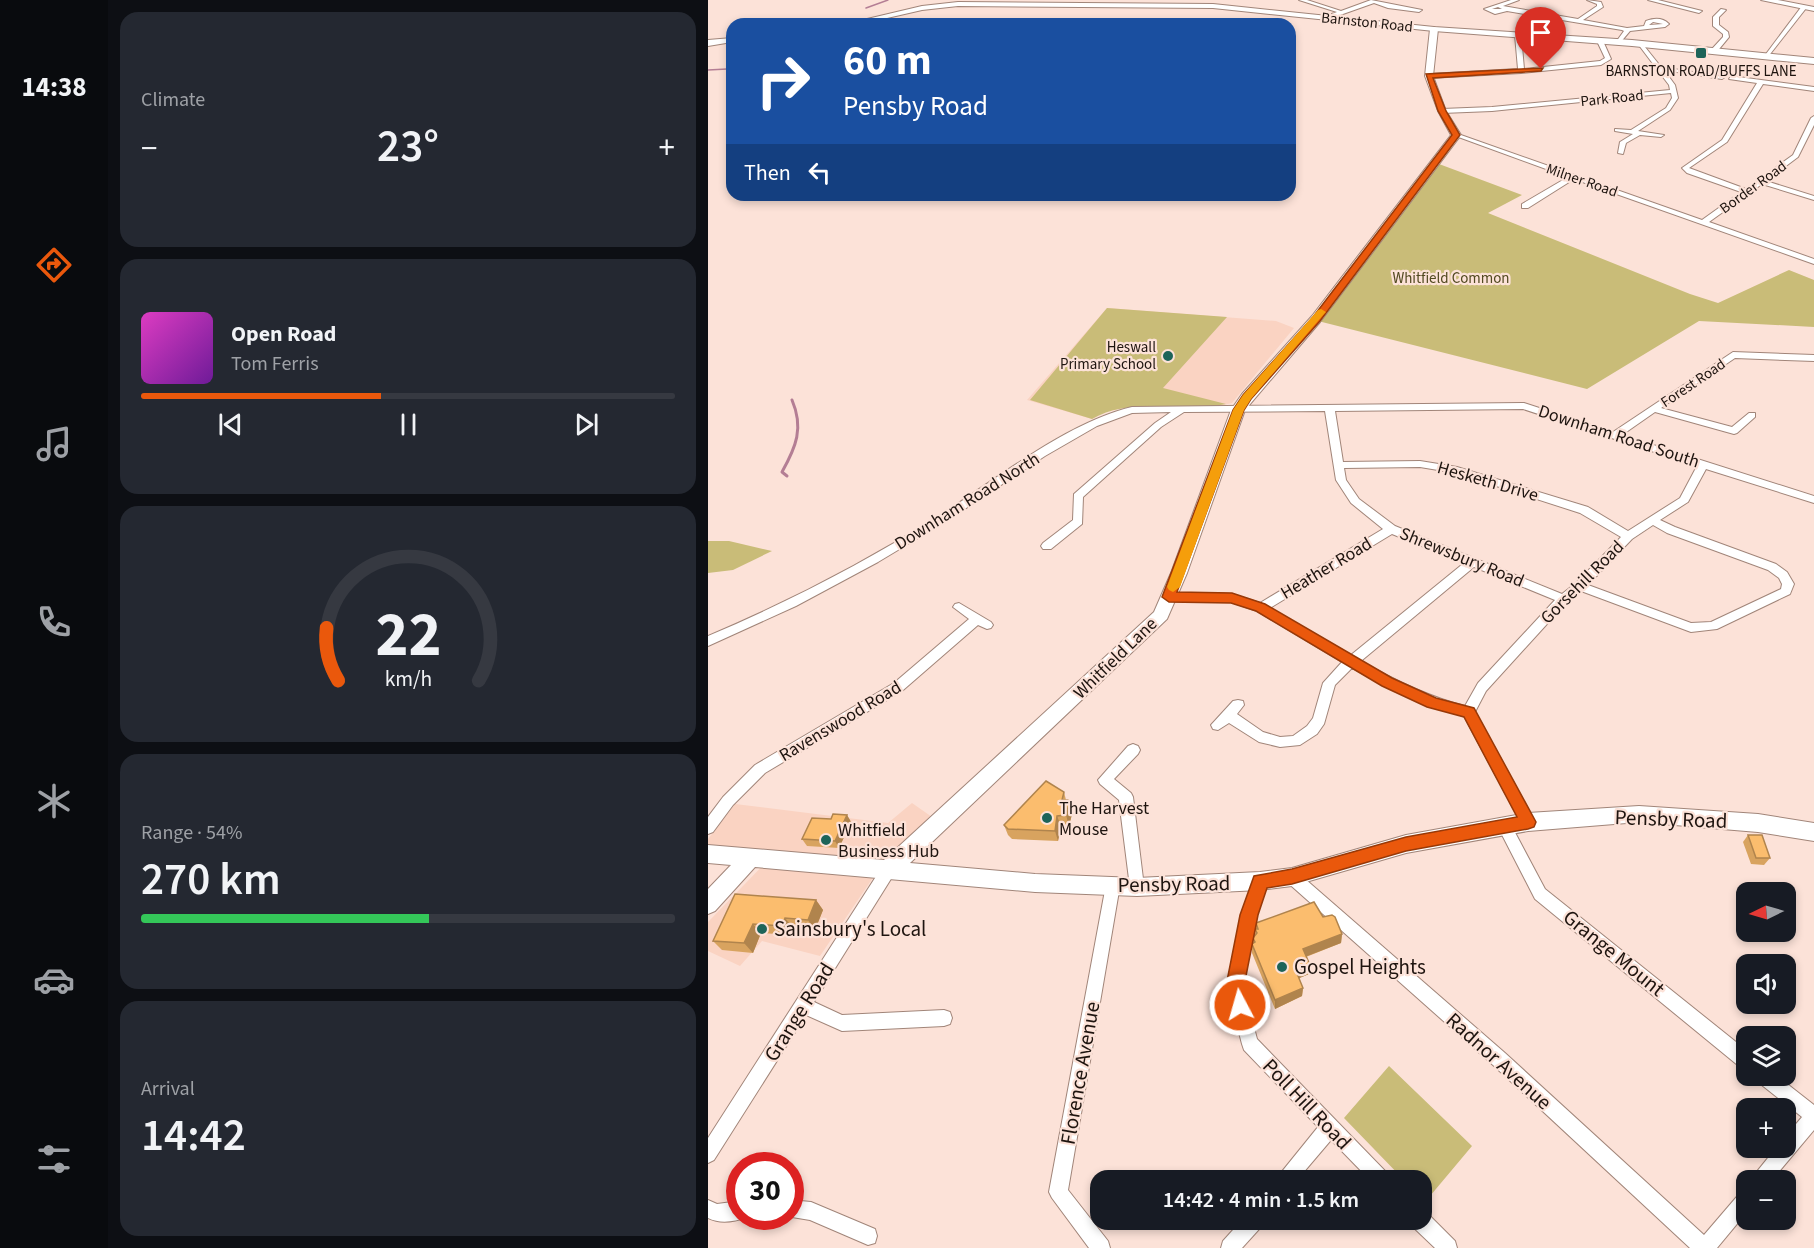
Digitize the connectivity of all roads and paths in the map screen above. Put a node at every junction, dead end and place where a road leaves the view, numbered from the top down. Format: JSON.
{"nodes":[{"id":1,"x":1302,"y":0,"type":"edge"},
{"id":2,"x":1375,"y":0,"type":"edge"},
{"id":3,"x":1516,"y":0,"type":"edge"},
{"id":4,"x":1590,"y":0,"type":"edge"},
{"id":5,"x":1651,"y":0,"type":"edge"},
{"id":6,"x":1767,"y":0,"type":"edge"},
{"id":7,"x":1180,"y":2,"type":"edge"},
{"id":8,"x":1500,"y":6,"type":"junction"},
{"id":9,"x":1804,"y":7,"type":"junction"},
{"id":10,"x":1507,"y":9,"type":"junction"},
{"id":11,"x":1814,"y":9,"type":"edge"},
{"id":12,"x":1419,"y":10,"type":"dead end"},
{"id":13,"x":1696,"y":10,"type":"dead end"},
{"id":14,"x":1723,"y":10,"type":"dead end"},
{"id":15,"x":1339,"y":11,"type":"junction"},
{"id":16,"x":876,"y":18,"type":"edge"},
{"id":17,"x":1326,"y":18,"type":"junction"},
{"id":18,"x":1580,"y":20,"type":"junction"},
{"id":19,"x":1646,"y":27,"type":"dead end"},
{"id":20,"x":1434,"y":29,"type":"junction"},
{"id":21,"x":1626,"y":30,"type":"junction"},
{"id":22,"x":1518,"y":35,"type":"junction"},
{"id":23,"x":726,"y":41,"type":"edge"},
{"id":24,"x":1600,"y":41,"type":"junction"},
{"id":25,"x":1619,"y":42,"type":"junction"},
{"id":26,"x":708,"y":43,"type":"edge"},
{"id":27,"x":1641,"y":44,"type":"junction"},
{"id":28,"x":1715,"y":52,"type":"junction"},
{"id":29,"x":1765,"y":57,"type":"junction"},
{"id":30,"x":1814,"y":62,"type":"edge"},
{"id":31,"x":1659,"y":68,"type":"junction"},
{"id":32,"x":1521,"y":71,"type":"junction"},
{"id":33,"x":1429,"y":76,"type":"junction"},
{"id":34,"x":1722,"y":77,"type":"dead end"},
{"id":35,"x":1731,"y":78,"type":"dead end"},
{"id":36,"x":1761,"y":82,"type":"junction"},
{"id":37,"x":1814,"y":89,"type":"edge"},
{"id":38,"x":1674,"y":91,"type":"junction"},
{"id":39,"x":1442,"y":111,"type":"junction"},
{"id":40,"x":1814,"y":118,"type":"edge"},
{"id":41,"x":1617,"y":130,"type":"dead end"},
{"id":42,"x":1634,"y":132,"type":"junction"},
{"id":43,"x":1456,"y":135,"type":"junction"},
{"id":44,"x":1661,"y":135,"type":"dead end"},
{"id":45,"x":1612,"y":147,"type":"dead end"},
{"id":46,"x":1573,"y":177,"type":"junction"},
{"id":47,"x":1759,"y":181,"type":"junction"},
{"id":48,"x":1746,"y":191,"type":"junction"},
{"id":49,"x":1814,"y":198,"type":"edge"},
{"id":50,"x":1524,"y":202,"type":"dead end"},
{"id":51,"x":1704,"y":222,"type":"junction"},
{"id":52,"x":1814,"y":261,"type":"edge"},
{"id":53,"x":1814,"y":358,"type":"edge"},
{"id":54,"x":1653,"y":409,"type":"junction"},
{"id":55,"x":1181,"y":410,"type":"junction"},
{"id":56,"x":1238,"y":410,"type":"junction"},
{"id":57,"x":1330,"y":410,"type":"junction"},
{"id":58,"x":1752,"y":415,"type":"dead end"},
{"id":59,"x":1615,"y":435,"type":"junction"},
{"id":60,"x":1704,"y":463,"type":"junction"},
{"id":61,"x":1340,"y":465,"type":"junction"},
{"id":62,"x":1813,"y":497,"type":"edge"},
{"id":63,"x":1651,"y":519,"type":"junction"},
{"id":64,"x":1391,"y":529,"type":"junction"},
{"id":65,"x":1628,"y":536,"type":"junction"},
{"id":66,"x":1047,"y":546,"type":"dead end"},
{"id":67,"x":1473,"y":562,"type":"junction"},
{"id":68,"x":1580,"y":586,"type":"junction"},
{"id":69,"x":1169,"y":597,"type":"junction"},
{"id":70,"x":1563,"y":599,"type":"junction"},
{"id":71,"x":959,"y":607,"type":"dead end"},
{"id":72,"x":1261,"y":608,"type":"junction"},
{"id":73,"x":709,"y":640,"type":"edge"},
{"id":74,"x":1353,"y":660,"type":"junction"},
{"id":75,"x":1238,"y":705,"type":"dead end"},
{"id":76,"x":1468,"y":712,"type":"junction"},
{"id":77,"x":1133,"y":750,"type":"dead end"},
{"id":78,"x":1528,"y":822,"type":"junction"},
{"id":79,"x":1505,"y":827,"type":"junction"},
{"id":80,"x":708,"y":828,"type":"edge"},
{"id":81,"x":1814,"y":832,"type":"edge"},
{"id":82,"x":708,"y":854,"type":"edge"},
{"id":83,"x":750,"y":859,"type":"junction"},
{"id":84,"x":889,"y":869,"type":"junction"},
{"id":85,"x":1292,"y":877,"type":"junction"},
{"id":86,"x":1260,"y":881,"type":"junction"},
{"id":87,"x":1113,"y":885,"type":"junction"},
{"id":88,"x":1137,"y":887,"type":"junction"},
{"id":89,"x":708,"y":904,"type":"edge"},
{"id":90,"x":804,"y":1006,"type":"junction"},
{"id":91,"x":944,"y":1018,"type":"dead end"},
{"id":92,"x":1736,"y":1053,"type":"edge"},
{"id":93,"x":1776,"y":1086,"type":"edge"},
{"id":94,"x":1814,"y":1116,"type":"edge"},
{"id":95,"x":1330,"y":1127,"type":"junction"},
{"id":96,"x":708,"y":1154,"type":"edge"},
{"id":97,"x":1294,"y":1170,"type":"edge"},
{"id":98,"x":1372,"y":1170,"type":"edge"},
{"id":99,"x":1769,"y":1170,"type":"edge"},
{"id":100,"x":708,"y":1209,"type":"edge"},
{"id":101,"x":804,"y":1210,"type":"edge"},
{"id":102,"x":1736,"y":1211,"type":"edge"},
{"id":103,"x":726,"y":1212,"type":"edge"},
{"id":104,"x":1245,"y":1230,"type":"edge"},
{"id":105,"x":1430,"y":1230,"type":"edge"},
{"id":106,"x":868,"y":1236,"type":"dead end"},
{"id":107,"x":1101,"y":1248,"type":"edge"},
{"id":108,"x":1230,"y":1248,"type":"edge"},
{"id":109,"x":1448,"y":1248,"type":"edge"},
{"id":110,"x":1705,"y":1248,"type":"edge"}],
"edges":[{"from":1,"to":15,"type":"street"},
{"from":2,"to":12,"type":"street"},
{"from":2,"to":15,"type":"street"},
{"from":3,"to":8,"type":"street"},
{"from":4,"to":18,"type":"street"},
{"from":5,"to":13,"type":"street"},
{"from":6,"to":9,"type":"main road"},
{"from":7,"to":16,"type":"main road","name":"Barnston Road"},
{"from":7,"to":17,"type":"main road","name":"Barnston Road"},
{"from":8,"to":10,"type":"street"},
{"from":8,"to":10,"type":"street"},
{"from":9,"to":11,"type":"main road"},
{"from":9,"to":29,"type":"street"},
{"from":10,"to":18,"type":"street"},
{"from":14,"to":28,"type":"street"},
{"from":15,"to":17,"type":"street"},
{"from":17,"to":20,"type":"main road","name":"Barnston Road"},
{"from":18,"to":21,"type":"street"},
{"from":19,"to":21,"type":"street"},
{"from":20,"to":22,"type":"main road","name":"Barnston Road"},
{"from":20,"to":33,"type":"street"},
{"from":21,"to":25,"type":"street"},
{"from":22,"to":24,"type":"main road","name":"Barnston Road"},
{"from":22,"to":32,"type":"street"},
{"from":23,"to":26,"type":"main road"},
{"from":24,"to":25,"type":"main road","name":"Barnston Road"},
{"from":24,"to":32,"type":"street"},
{"from":25,"to":27,"type":"main road","name":"Barnston Road"},
{"from":27,"to":28,"type":"main road","name":"Barnston Road"},
{"from":27,"to":31,"type":"street"},
{"from":28,"to":29,"type":"main road","name":"Barnston Road"},
{"from":29,"to":30,"type":"main road","name":"Barnston Road"},
{"from":31,"to":34,"type":"street"},
{"from":31,"to":38,"type":"street"},
{"from":32,"to":33,"type":"street"},
{"from":33,"to":39,"type":"street"},
{"from":35,"to":36,"type":"street"},
{"from":36,"to":37,"type":"street"},
{"from":36,"to":48,"type":"street"},
{"from":38,"to":39,"type":"street","name":"Park Road"},
{"from":38,"to":42,"type":"street"},
{"from":39,"to":43,"type":"street"},
{"from":40,"to":47,"type":"street","name":"Border Road"},
{"from":41,"to":42,"type":"street"},
{"from":42,"to":44,"type":"street"},
{"from":42,"to":45,"type":"street"},
{"from":43,"to":46,"type":"street","name":"Milner Road"},
{"from":43,"to":56,"type":"street","name":"Whitfield Lane"},
{"from":46,"to":50,"type":"street"},
{"from":46,"to":51,"type":"street","name":"Milner Road"},
{"from":47,"to":48,"type":"street","name":"Border Road"},
{"from":47,"to":49,"type":"street"},
{"from":48,"to":51,"type":"street","name":"Border Road"},
{"from":51,"to":52,"type":"street","name":"Milner Road"},
{"from":53,"to":54,"type":"street","name":"Forest Road"},
{"from":54,"to":58,"type":"street"},
{"from":54,"to":59,"type":"street","name":"Forest Road"},
{"from":55,"to":56,"type":"street","name":"Downham Road North"},
{"from":55,"to":66,"type":"street"},
{"from":55,"to":73,"type":"street","name":"Downham Road North"},
{"from":56,"to":57,"type":"street","name":"Downham Road South"},
{"from":56,"to":69,"type":"street","name":"Whitfield Lane"},
{"from":57,"to":59,"type":"street","name":"Downham Road South"},
{"from":57,"to":61,"type":"street","name":"Shrewsbury Road"},
{"from":59,"to":60,"type":"street","name":"Downham Road South"},
{"from":60,"to":62,"type":"street","name":"Downham Road South"},
{"from":60,"to":63,"type":"street","name":"Gorsehill Road"},
{"from":61,"to":64,"type":"street","name":"Shrewsbury Road"},
{"from":61,"to":65,"type":"street","name":"Hesketh Drive"},
{"from":63,"to":65,"type":"street","name":"Gorsehill Road"},
{"from":63,"to":68,"type":"street"},
{"from":64,"to":67,"type":"street","name":"Shrewsbury Road"},
{"from":64,"to":72,"type":"street","name":"Heather Road"},
{"from":65,"to":68,"type":"street","name":"Gorsehill Road"},
{"from":67,"to":70,"type":"street","name":"Shrewsbury Road"},
{"from":67,"to":74,"type":"street"},
{"from":68,"to":70,"type":"street","name":"Gorsehill Road"},
{"from":69,"to":72,"type":"street"},
{"from":69,"to":84,"type":"street","name":"Whitfield Lane"},
{"from":70,"to":76,"type":"street","name":"Gorsehill Road"},
{"from":71,"to":80,"type":"street","name":"Ravenswood Road"},
{"from":72,"to":74,"type":"street"},
{"from":74,"to":75,"type":"street"},
{"from":74,"to":76,"type":"street"},
{"from":76,"to":78,"type":"street"},
{"from":77,"to":88,"type":"street"},
{"from":78,"to":79,"type":"street","name":"Pensby Road"},
{"from":78,"to":81,"type":"street","name":"Pensby Road"},
{"from":79,"to":85,"type":"street","name":"Pensby Road"},
{"from":79,"to":92,"type":"street","name":"Grange Mount"},
{"from":82,"to":83,"type":"street","name":"Pensby Road"},
{"from":83,"to":84,"type":"street","name":"Pensby Road"},
{"from":83,"to":89,"type":"street"},
{"from":84,"to":87,"type":"street","name":"Pensby Road"},
{"from":84,"to":90,"type":"street","name":"Grange Road"},
{"from":85,"to":86,"type":"street","name":"Pensby Road"},
{"from":85,"to":110,"type":"street","name":"Radnor Avenue"},
{"from":86,"to":88,"type":"street","name":"Pensby Road"},
{"from":86,"to":95,"type":"street","name":"Poll Hill Road"},
{"from":87,"to":88,"type":"street","name":"Pensby Road"},
{"from":87,"to":107,"type":"street","name":"Florence Avenue"},
{"from":90,"to":91,"type":"street"},
{"from":90,"to":96,"type":"street","name":"Grange Road"},
{"from":93,"to":94,"type":"street"},
{"from":94,"to":99,"type":"street"},
{"from":95,"to":97,"type":"street"},
{"from":95,"to":98,"type":"street","name":"Poll Hill Road"},
{"from":100,"to":103,"type":"street"},
{"from":101,"to":106,"type":"street"},
{"from":102,"to":110,"type":"street"},
{"from":104,"to":108,"type":"street"},
{"from":105,"to":109,"type":"street"}]}
